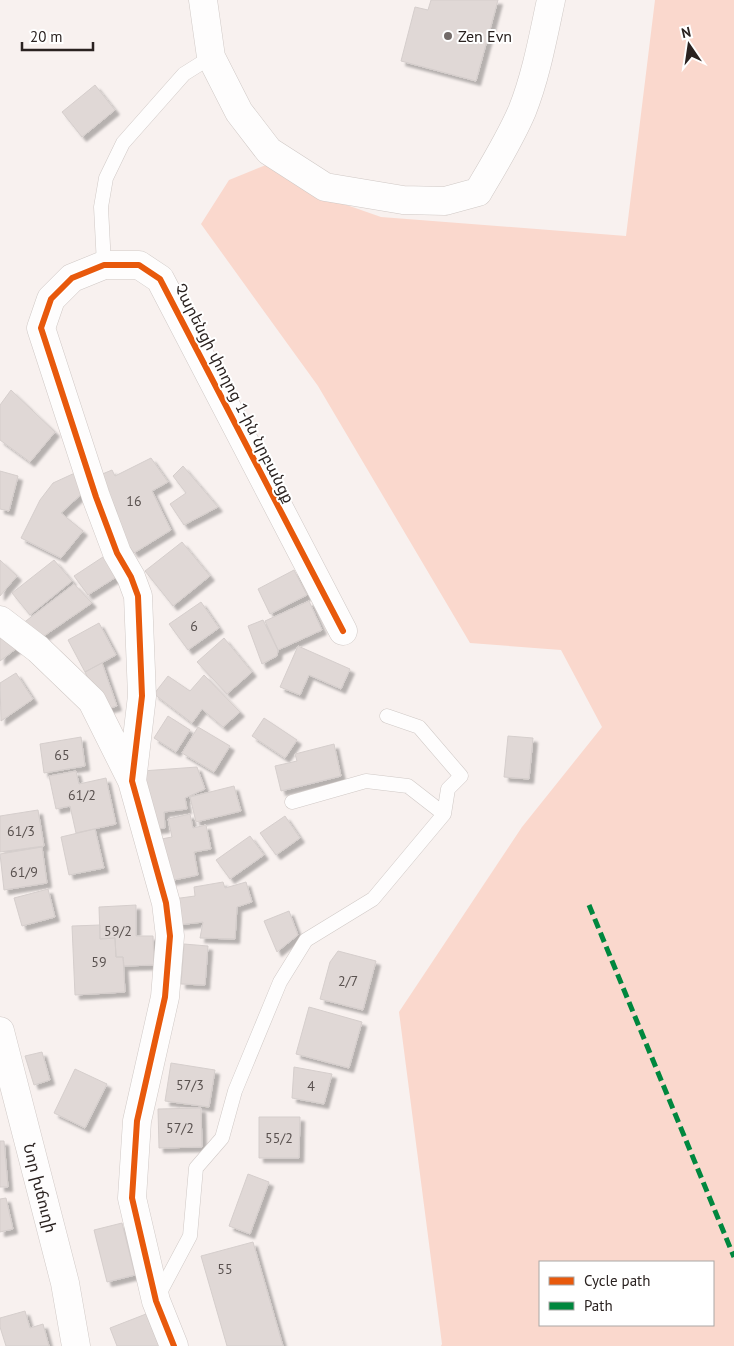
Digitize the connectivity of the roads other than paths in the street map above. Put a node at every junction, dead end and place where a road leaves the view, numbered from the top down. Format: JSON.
{"nodes":[{"id":1,"x":203,"y":0,"type":"edge"},
{"id":2,"x":551,"y":0,"type":"edge"},
{"id":3,"x":211,"y":56,"type":"junction"},
{"id":4,"x":104,"y":265,"type":"junction"},
{"id":5,"x":0,"y":620,"type":"edge"},
{"id":6,"x":343,"y":631,"type":"dead end"},
{"id":7,"x":388,"y":716,"type":"dead end"},
{"id":8,"x":132,"y":781,"type":"junction"},
{"id":9,"x":292,"y":802,"type":"dead end"},
{"id":10,"x":444,"y":814,"type":"junction"},
{"id":11,"x":2,"y":1048,"type":"edge"},
{"id":12,"x":156,"y":1301,"type":"junction"},
{"id":13,"x":76,"y":1346,"type":"edge"},
{"id":14,"x":174,"y":1346,"type":"edge"}],
"edges":[{"from":1,"to":3,"type":"street"},
{"from":2,"to":3,"type":"street"},
{"from":3,"to":4,"type":"lane"},
{"from":4,"to":6,"type":"street","name":"Չարենցի փողոց 1-ին նրբանցք"},
{"from":4,"to":8,"type":"street","name":"Չարենցի փողոց 1-ին նրբանցք"},
{"from":5,"to":8,"type":"street"},
{"from":7,"to":10,"type":"lane"},
{"from":8,"to":12,"type":"street","name":"Չարենցի փողոց 1-ին նրբանցք"},
{"from":9,"to":10,"type":"lane"},
{"from":10,"to":12,"type":"lane"},
{"from":11,"to":13,"type":"street","name":"Նոր խճուղի"},
{"from":12,"to":14,"type":"street","name":"Չարենցի փողոց 1-ին նրբանցք"}]}
